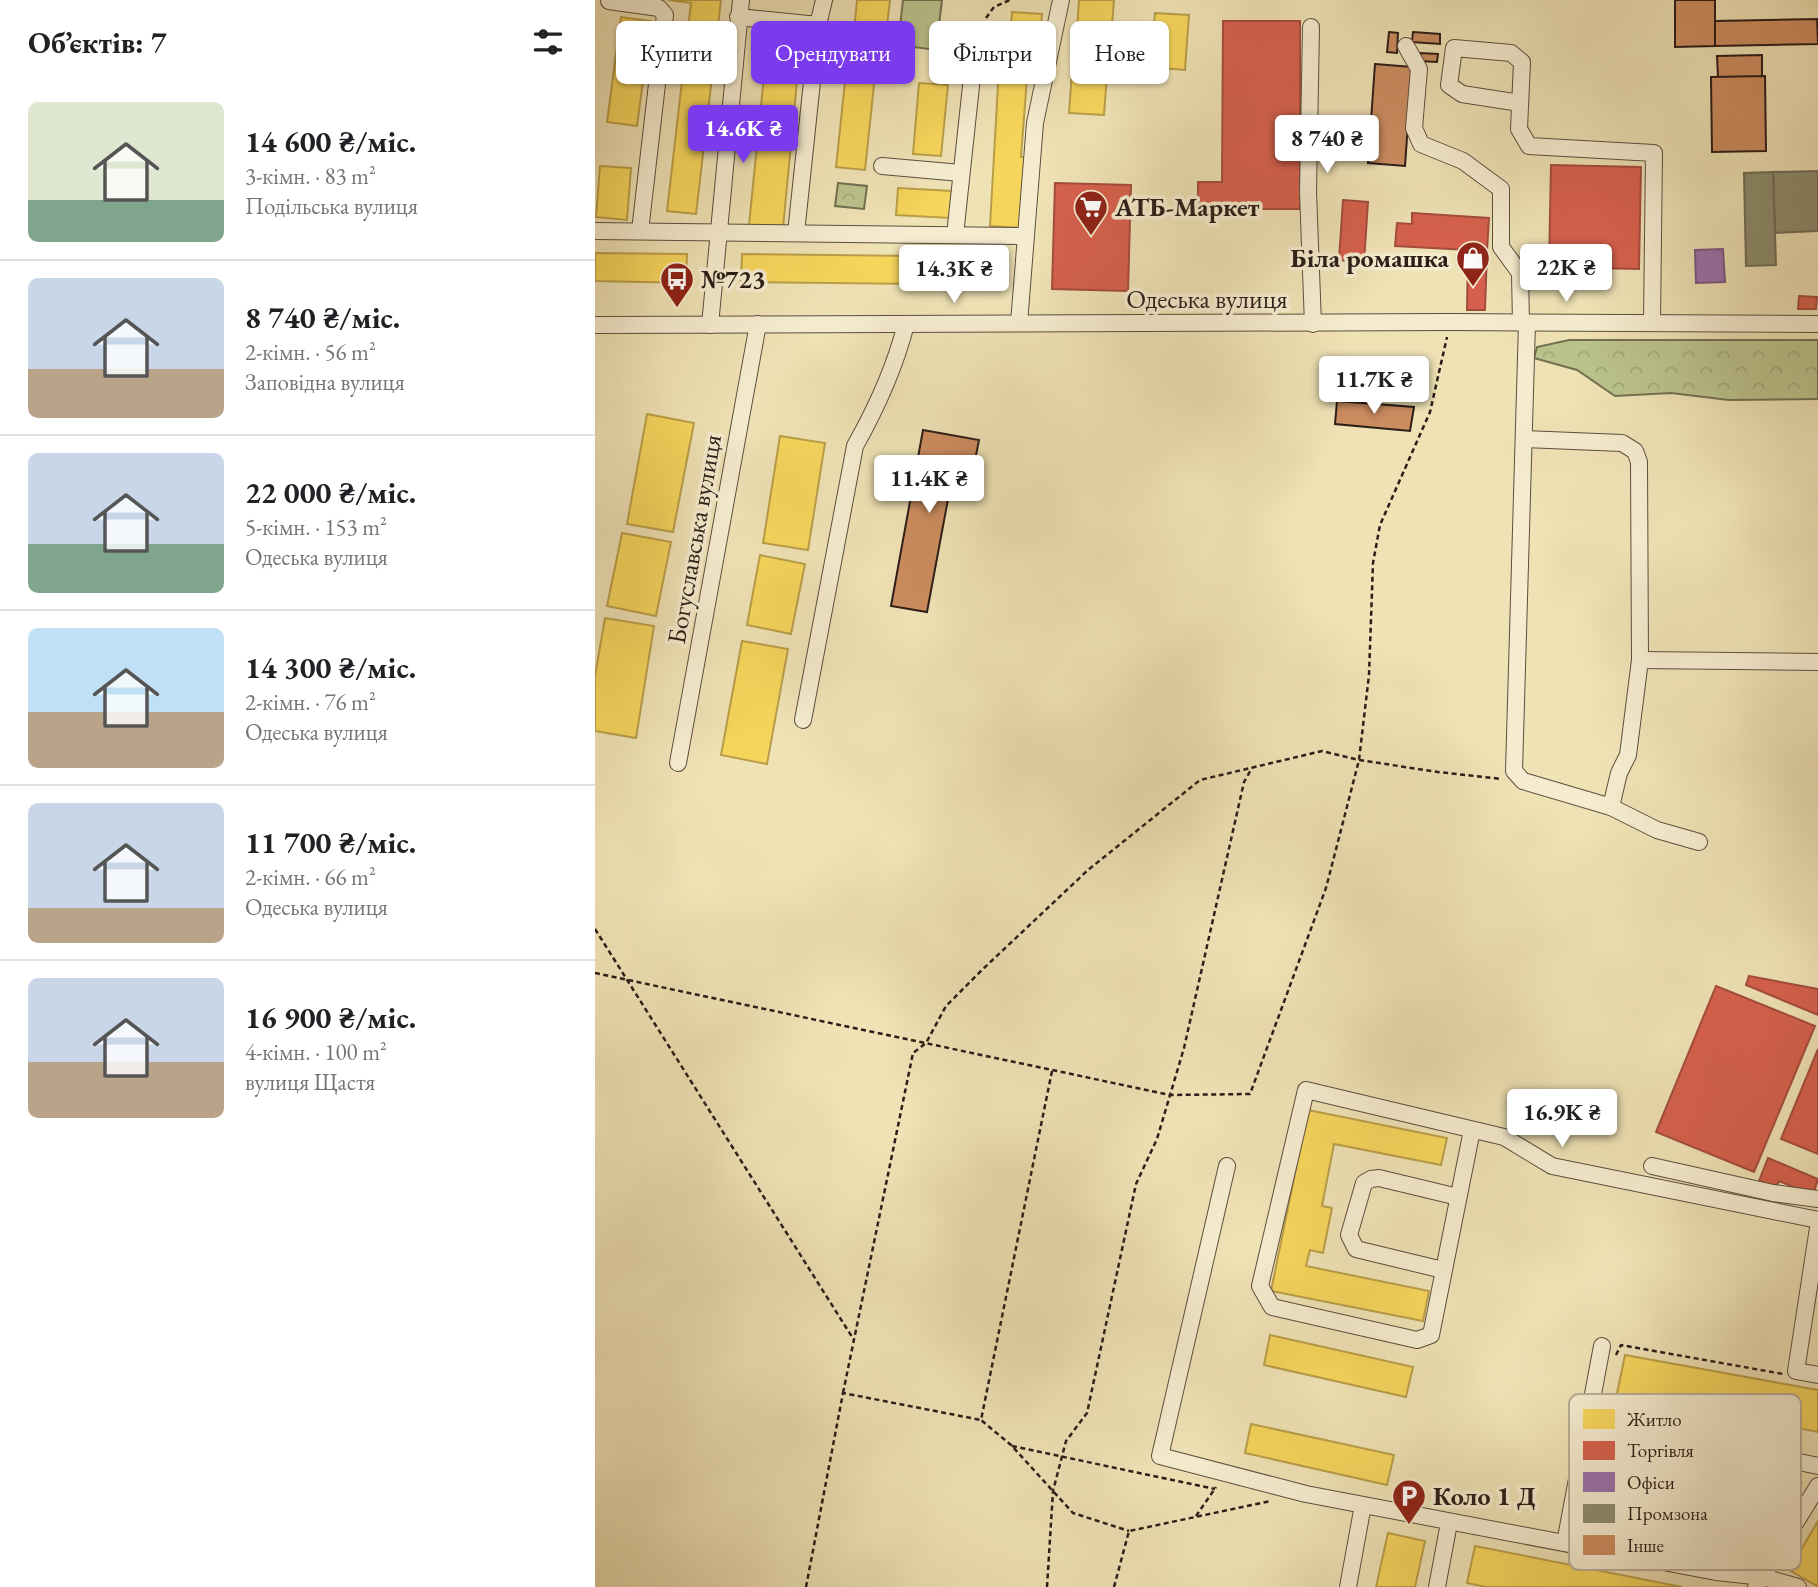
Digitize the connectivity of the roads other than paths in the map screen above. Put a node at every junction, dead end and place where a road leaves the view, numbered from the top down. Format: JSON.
{"nodes":[{"id":1,"x":741,"y":0,"type":"edge"},
{"id":2,"x":824,"y":0,"type":"edge"},
{"id":3,"x":1061,"y":0,"type":"edge"},
{"id":4,"x":609,"y":1,"type":"edge"},
{"id":5,"x":738,"y":17,"type":"junction"},
{"id":6,"x":778,"y":21,"type":"edge"},
{"id":7,"x":819,"y":21,"type":"edge"},
{"id":8,"x":1311,"y":27,"type":"dead end"},
{"id":9,"x":1406,"y":46,"type":"dead end"},
{"id":10,"x":812,"y":84,"type":"edge"},
{"id":11,"x":971,"y":84,"type":"edge"},
{"id":12,"x":1520,"y":103,"type":"junction"},
{"id":13,"x":882,"y":166,"type":"dead end"},
{"id":14,"x":961,"y":173,"type":"junction"},
{"id":15,"x":595,"y":231,"type":"edge"},
{"id":16,"x":640,"y":231,"type":"junction"},
{"id":17,"x":719,"y":232,"type":"junction"},
{"id":18,"x":796,"y":233,"type":"junction"},
{"id":19,"x":955,"y":235,"type":"junction"},
{"id":20,"x":1025,"y":236,"type":"junction"},
{"id":21,"x":1019,"y":323,"type":"junction"},
{"id":22,"x":1524,"y":323,"type":"junction"},
{"id":23,"x":1652,"y":323,"type":"junction"},
{"id":24,"x":758,"y":324,"type":"junction"},
{"id":25,"x":906,"y":324,"type":"junction"},
{"id":26,"x":1313,"y":324,"type":"junction"},
{"id":27,"x":1818,"y":324,"type":"edge"},
{"id":28,"x":595,"y":325,"type":"edge"},
{"id":29,"x":710,"y":325,"type":"junction"},
{"id":30,"x":1524,"y":439,"type":"junction"},
{"id":31,"x":1640,"y":660,"type":"junction"},
{"id":32,"x":1818,"y":662,"type":"edge"},
{"id":33,"x":803,"y":720,"type":"dead end"},
{"id":34,"x":678,"y":763,"type":"dead end"},
{"id":35,"x":1611,"y":807,"type":"junction"},
{"id":36,"x":1699,"y":842,"type":"dead end"},
{"id":37,"x":1472,"y":1130,"type":"junction"},
{"id":38,"x":1227,"y":1166,"type":"dead end"},
{"id":39,"x":1652,"y":1166,"type":"dead end"},
{"id":40,"x":1458,"y":1197,"type":"junction"},
{"id":41,"x":1818,"y":1199,"type":"edge"},
{"id":42,"x":1818,"y":1220,"type":"edge"},
{"id":43,"x":1818,"y":1228,"type":"edge"},
{"id":44,"x":1443,"y":1270,"type":"junction"},
{"id":45,"x":1602,"y":1346,"type":"dead end"},
{"id":46,"x":1818,"y":1375,"type":"edge"},
{"id":47,"x":1593,"y":1394,"type":"edge"},
{"id":48,"x":1818,"y":1486,"type":"edge"},
{"id":49,"x":1363,"y":1504,"type":"junction"},
{"id":50,"x":1801,"y":1514,"type":"edge"},
{"id":51,"x":1569,"y":1522,"type":"edge"},
{"id":52,"x":1449,"y":1523,"type":"junction"},
{"id":53,"x":1565,"y":1543,"type":"junction"},
{"id":54,"x":1569,"y":1544,"type":"edge"},
{"id":55,"x":1706,"y":1570,"type":"edge"},
{"id":56,"x":1759,"y":1582,"type":"edge"},
{"id":57,"x":1348,"y":1587,"type":"edge"},
{"id":58,"x":1437,"y":1587,"type":"edge"},
{"id":59,"x":1798,"y":1587,"type":"edge"}],
"edges":[{"from":1,"to":5,"type":"street"},
{"from":2,"to":7,"type":"street"},
{"from":3,"to":20,"type":"street"},
{"from":4,"to":16,"type":"street"},
{"from":5,"to":6,"type":"street"},
{"from":5,"to":17,"type":"street"},
{"from":8,"to":26,"type":"street"},
{"from":9,"to":22,"type":"street"},
{"from":10,"to":18,"type":"street"},
{"from":11,"to":14,"type":"street"},
{"from":12,"to":12,"type":"street"},
{"from":12,"to":23,"type":"street"},
{"from":13,"to":14,"type":"street"},
{"from":14,"to":19,"type":"street"},
{"from":15,"to":16,"type":"street"},
{"from":16,"to":17,"type":"street"},
{"from":17,"to":18,"type":"street"},
{"from":17,"to":29,"type":"street"},
{"from":18,"to":19,"type":"street"},
{"from":19,"to":20,"type":"street"},
{"from":20,"to":21,"type":"street"},
{"from":21,"to":25,"type":"street","name":"Одеська вулиця"},
{"from":21,"to":26,"type":"street","name":"Одеська вулиця"},
{"from":22,"to":23,"type":"street","name":"Одеська вулиця"},
{"from":22,"to":26,"type":"street","name":"Одеська вулиця"},
{"from":22,"to":30,"type":"street"},
{"from":23,"to":27,"type":"street","name":"Одеська вулиця"},
{"from":24,"to":25,"type":"street","name":"Одеська вулиця"},
{"from":24,"to":29,"type":"street","name":"Одеська вулиця"},
{"from":24,"to":34,"type":"street","name":"Богуславська вулиця"},
{"from":25,"to":33,"type":"street"},
{"from":28,"to":29,"type":"street","name":"Одеська вулиця"},
{"from":30,"to":31,"type":"street"},
{"from":30,"to":35,"type":"street"},
{"from":31,"to":32,"type":"street"},
{"from":31,"to":35,"type":"street"},
{"from":35,"to":36,"type":"street"},
{"from":37,"to":40,"type":"street"},
{"from":37,"to":42,"type":"street"},
{"from":37,"to":44,"type":"street"},
{"from":38,"to":49,"type":"street"},
{"from":39,"to":41,"type":"street"},
{"from":40,"to":44,"type":"street"},
{"from":40,"to":44,"type":"street"},
{"from":43,"to":46,"type":"street"},
{"from":45,"to":47,"type":"street"},
{"from":48,"to":50,"type":"street"},
{"from":49,"to":52,"type":"street"},
{"from":49,"to":57,"type":"street"},
{"from":51,"to":53,"type":"street"},
{"from":52,"to":53,"type":"street"},
{"from":52,"to":58,"type":"street"},
{"from":53,"to":54,"type":"street"},
{"from":55,"to":56,"type":"street"},
{"from":56,"to":59,"type":"street"}]}
